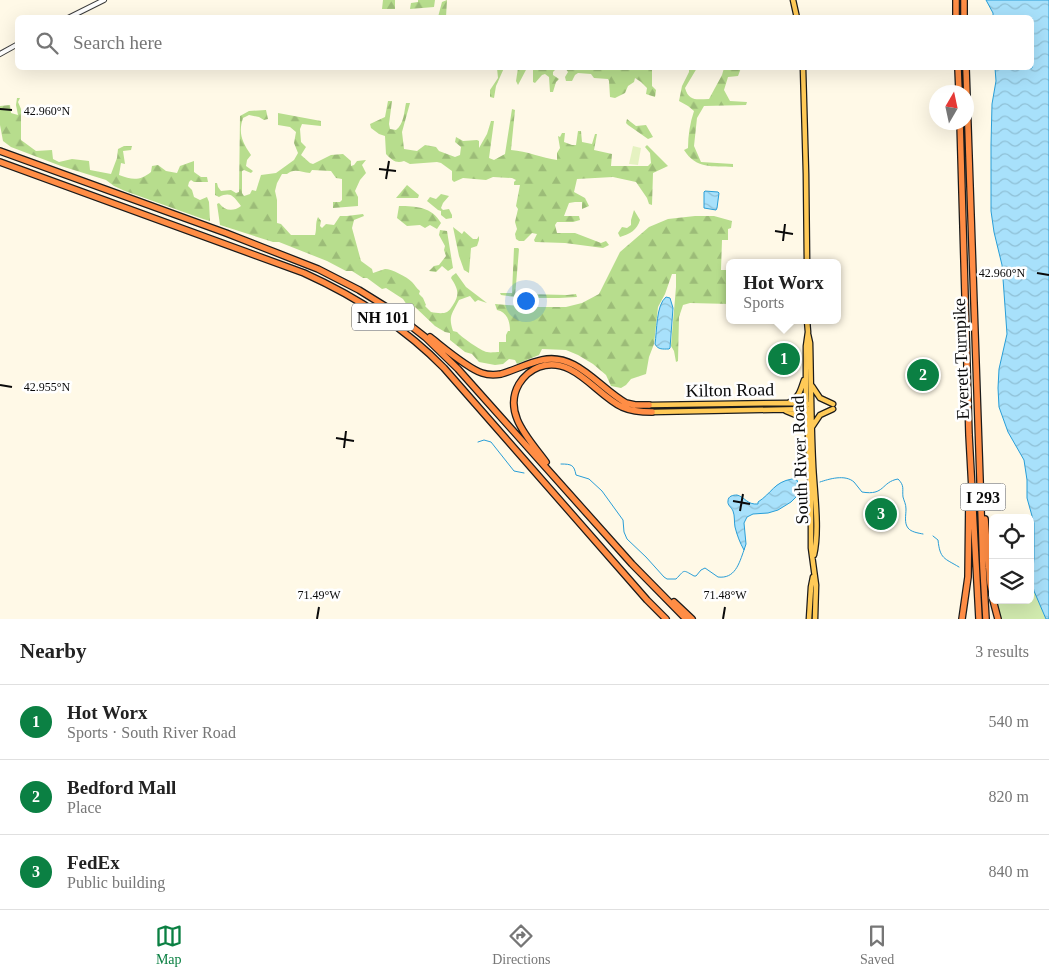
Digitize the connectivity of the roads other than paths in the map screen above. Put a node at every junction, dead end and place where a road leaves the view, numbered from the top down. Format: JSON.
{"nodes":[{"id":1,"x":104,"y":0,"type":"edge"},
{"id":2,"x":793,"y":0,"type":"edge"},
{"id":3,"x":956,"y":0,"type":"edge"},
{"id":4,"x":964,"y":0,"type":"edge"},
{"id":5,"x":74,"y":15,"type":"edge"},
{"id":6,"x":796,"y":15,"type":"edge"},
{"id":7,"x":956,"y":15,"type":"edge"},
{"id":8,"x":964,"y":15,"type":"edge"},
{"id":9,"x":15,"y":46,"type":"edge"},
{"id":10,"x":0,"y":55,"type":"edge"},
{"id":11,"x":803,"y":70,"type":"edge"},
{"id":12,"x":958,"y":70,"type":"edge"},
{"id":13,"x":966,"y":70,"type":"edge"},
{"id":14,"x":958,"y":85,"type":"edge"},
{"id":15,"x":960,"y":130,"type":"edge"},
{"id":16,"x":0,"y":151,"type":"edge"},
{"id":17,"x":0,"y":162,"type":"edge"},
{"id":18,"x":807,"y":259,"type":"edge"},
{"id":19,"x":403,"y":319,"type":"junction"},
{"id":20,"x":807,"y":324,"type":"edge"},
{"id":21,"x":808,"y":332,"type":"junction"},
{"id":22,"x":806,"y":374,"type":"junction"},
{"id":23,"x":811,"y":383,"type":"junction"},
{"id":24,"x":787,"y":403,"type":"junction"},
{"id":25,"x":650,"y":405,"type":"joint"},
{"id":26,"x":809,"y":406,"type":"junction"},
{"id":27,"x":780,"y":410,"type":"junction"},
{"id":28,"x":652,"y":412,"type":"joint"},
{"id":29,"x":809,"y":428,"type":"junction"},
{"id":30,"x":969,"y":435,"type":"junction"},
{"id":31,"x":979,"y":440,"type":"junction"},
{"id":32,"x":561,"y":484,"type":"junction"},
{"id":33,"x":632,"y":564,"type":"junction"},
{"id":34,"x":989,"y":570,"type":"edge"},
{"id":35,"x":814,"y":575,"type":"junction"},
{"id":36,"x":647,"y":600,"type":"junction"},
{"id":37,"x":994,"y":604,"type":"edge"},
{"id":38,"x":815,"y":610,"type":"junction"},
{"id":39,"x":820,"y":618,"type":"edge"},
{"id":40,"x":660,"y":619,"type":"edge"},
{"id":41,"x":666,"y":619,"type":"edge"},
{"id":42,"x":686,"y":619,"type":"edge"},
{"id":43,"x":692,"y":619,"type":"edge"},
{"id":44,"x":809,"y":619,"type":"edge"},
{"id":45,"x":815,"y":619,"type":"edge"},
{"id":46,"x":962,"y":619,"type":"edge"},
{"id":47,"x":979,"y":619,"type":"edge"},
{"id":48,"x":986,"y":619,"type":"edge"},
{"id":49,"x":998,"y":619,"type":"edge"}],
"edges":[{"from":1,"to":5,"type":"street"},
{"from":2,"to":6,"type":"main road"},
{"from":3,"to":7,"type":"highway"},
{"from":4,"to":8,"type":"highway"},
{"from":9,"to":10,"type":"street"},
{"from":11,"to":18,"type":"main road"},
{"from":12,"to":14,"type":"highway"},
{"from":13,"to":31,"type":"highway","name":"Everett Turnpike","number":"I 293"},
{"from":15,"to":30,"type":"highway","name":"Everett Turnpike","number":"I 293"},
{"from":16,"to":19,"type":"highway","number":"NH 101"},
{"from":17,"to":36,"type":"highway","number":"NH 101"},
{"from":19,"to":25,"type":"highway"},
{"from":19,"to":32,"type":"highway","number":"NH 101"},
{"from":20,"to":21,"type":"main road","name":"South River Road"},
{"from":21,"to":22,"type":"main road","name":"South River Road"},
{"from":21,"to":23,"type":"main road","name":"South River Road"},
{"from":22,"to":24,"type":"main road"},
{"from":22,"to":26,"type":"main road","name":"South River Road"},
{"from":23,"to":26,"type":"main road","name":"South River Road"},
{"from":23,"to":29,"type":"main road"},
{"from":24,"to":25,"type":"main road","name":"Kilton Road"},
{"from":24,"to":26,"type":"main road","name":"Kilton Road"},
{"from":26,"to":27,"type":"main road","name":"Kilton Road"},
{"from":26,"to":29,"type":"main road","name":"South River Road"},
{"from":27,"to":28,"type":"main road","name":"Kilton Road"},
{"from":27,"to":29,"type":"main road"},
{"from":28,"to":32,"type":"highway"},
{"from":29,"to":35,"type":"main road","name":"South River Road"},
{"from":30,"to":46,"type":"highway","number":"I 293"},
{"from":30,"to":47,"type":"highway","name":"Everett Turnpike"},
{"from":31,"to":34,"type":"highway","number":"I 293"},
{"from":31,"to":48,"type":"highway","name":"Everett Turnpike"},
{"from":32,"to":33,"type":"highway","number":"NH 101"},
{"from":33,"to":42,"type":"highway","number":"NH 101"},
{"from":33,"to":43,"type":"highway"},
{"from":35,"to":38,"type":"main road","name":"South River Road"},
{"from":35,"to":44,"type":"main road","name":"South River Road"},
{"from":36,"to":40,"type":"highway"},
{"from":36,"to":41,"type":"highway","number":"NH 101"},
{"from":37,"to":49,"type":"highway","number":"I 293"},
{"from":38,"to":39,"type":"main road"},
{"from":38,"to":45,"type":"main road","name":"South River Road"}]}
